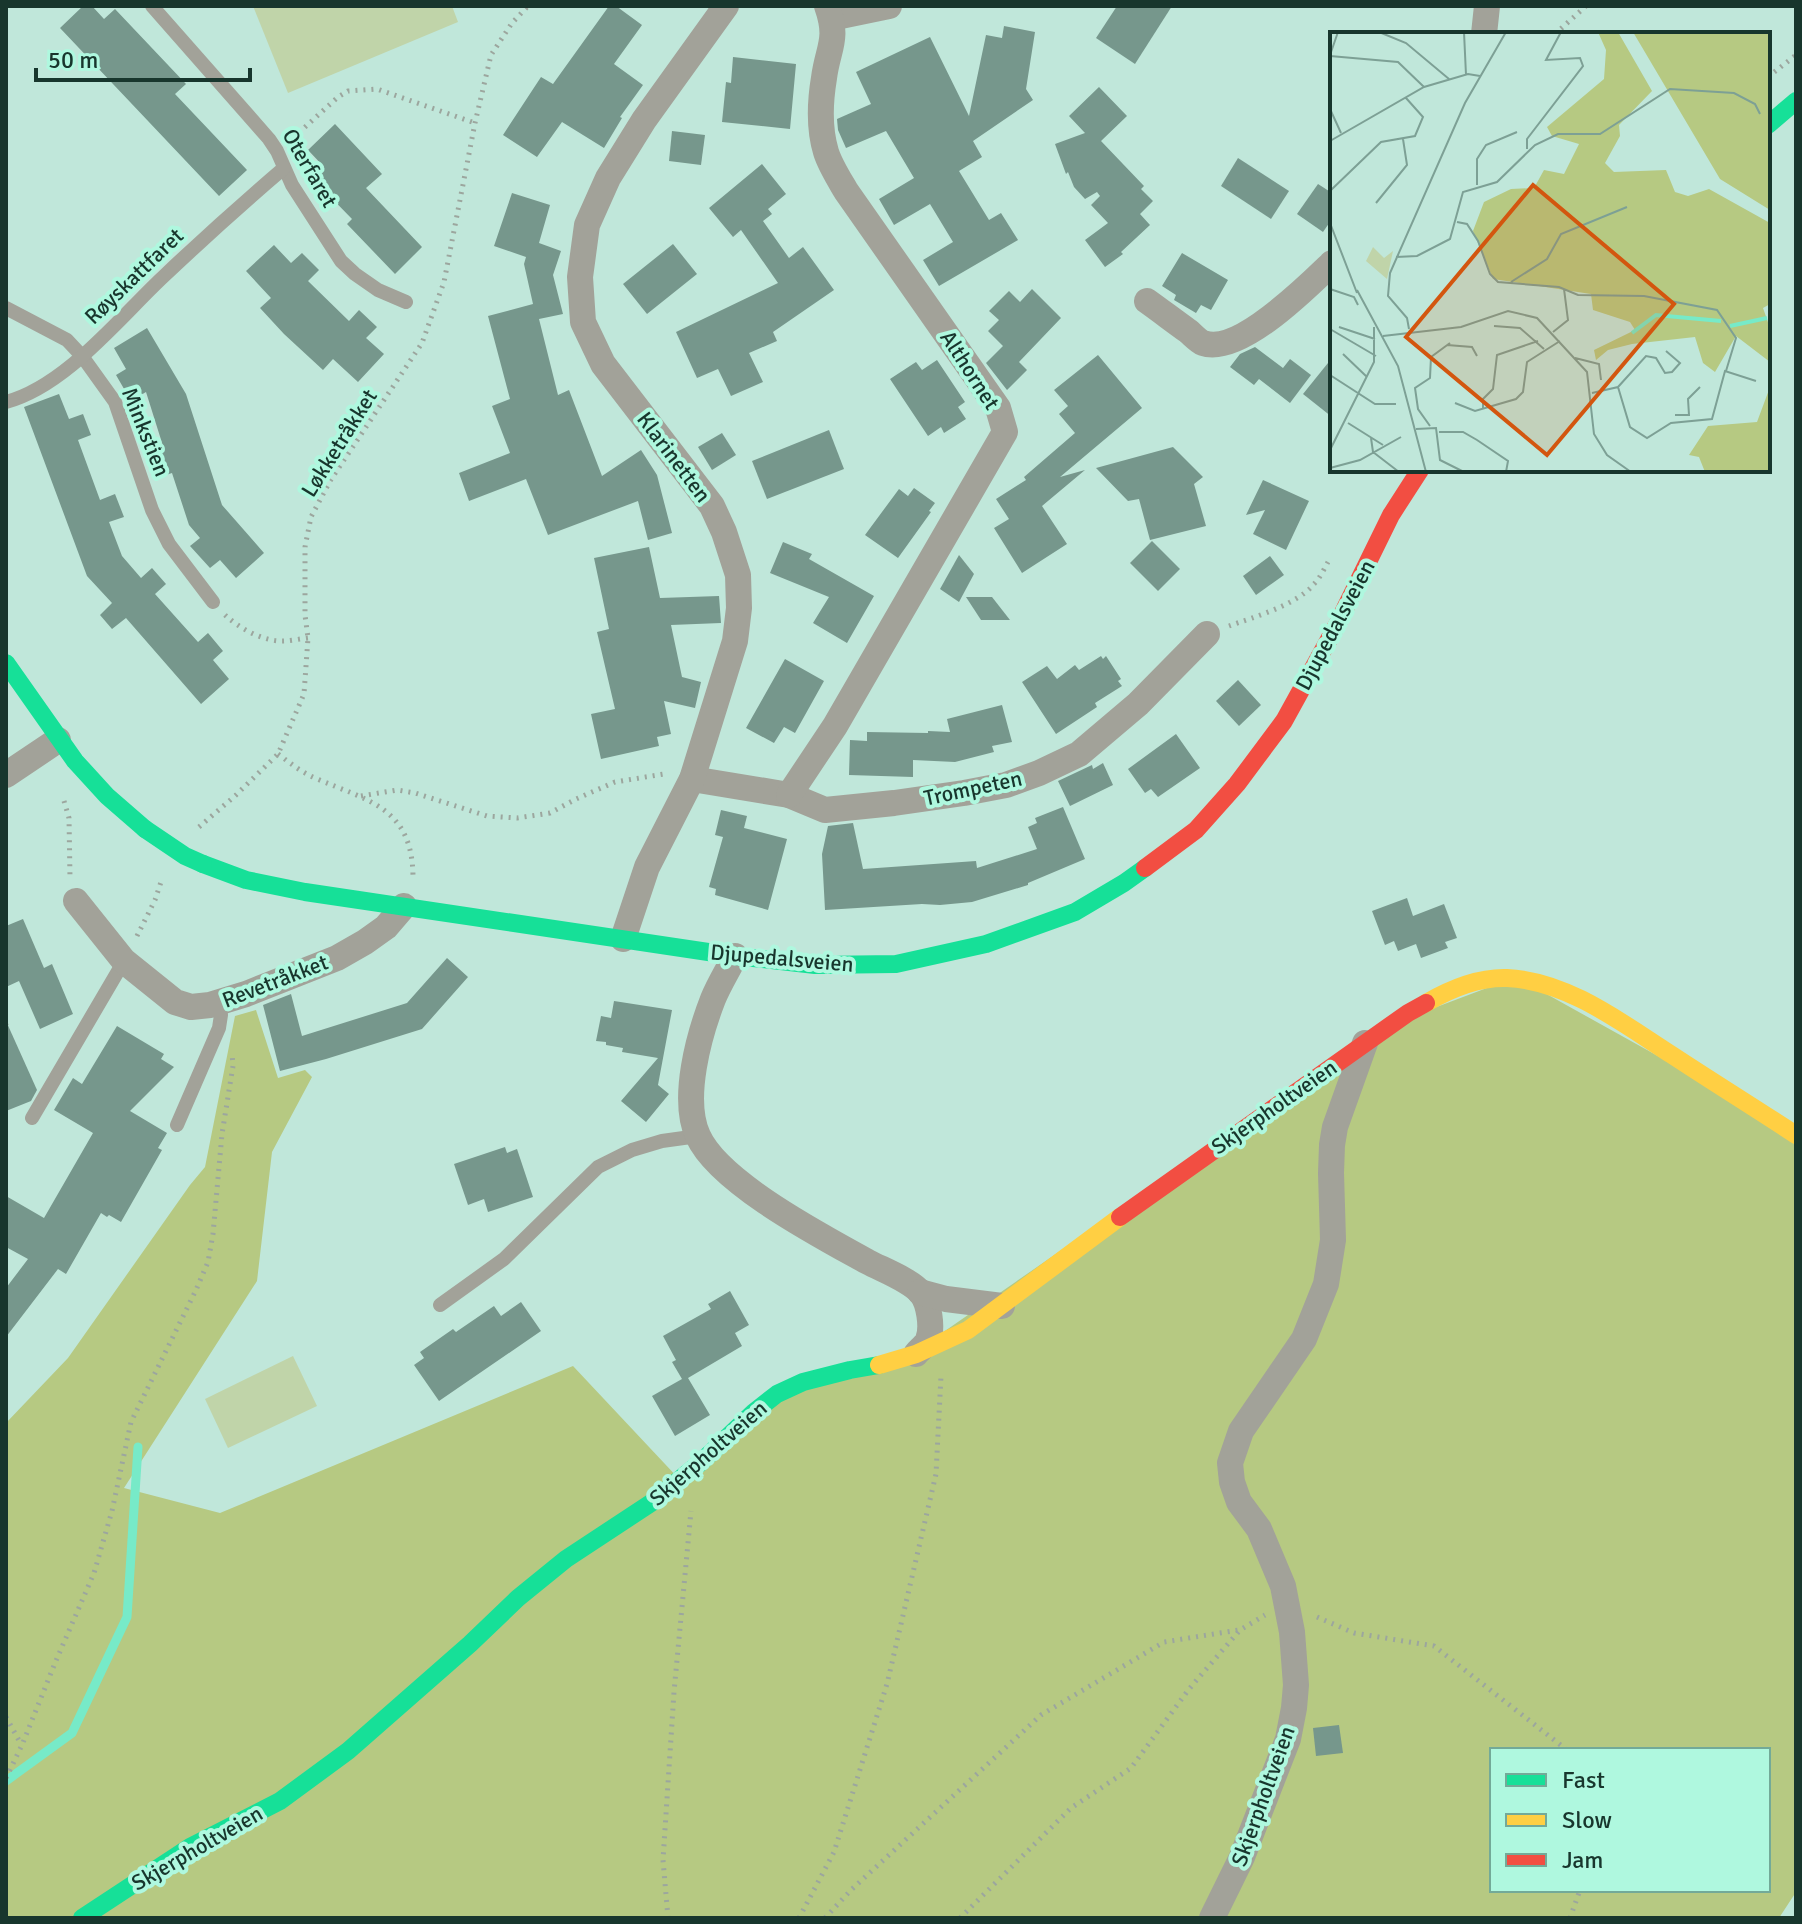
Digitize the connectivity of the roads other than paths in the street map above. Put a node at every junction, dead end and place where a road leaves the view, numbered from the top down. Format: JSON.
{"nodes":[{"id":1,"x":152,"y":6,"type":"edge"},
{"id":2,"x":726,"y":6,"type":"edge"},
{"id":3,"x":889,"y":6,"type":"edge"},
{"id":4,"x":1487,"y":6,"type":"edge"},
{"id":5,"x":829,"y":12,"type":"edge"},
{"id":6,"x":1484,"y":32,"type":"edge"},
{"id":7,"x":1796,"y":101,"type":"edge"},
{"id":8,"x":1770,"y":123,"type":"edge"},
{"id":9,"x":284,"y":168,"type":"junction"},
{"id":10,"x":1330,"y":265,"type":"edge"},
{"id":11,"x":1147,"y":301,"type":"dead end"},
{"id":12,"x":406,"y":302,"type":"dead end"},
{"id":13,"x":6,"y":308,"type":"edge"},
{"id":14,"x":82,"y":356,"type":"junction"},
{"id":15,"x":6,"y":402,"type":"edge"},
{"id":16,"x":1419,"y":472,"type":"edge"},
{"id":17,"x":213,"y":602,"type":"road end"},
{"id":18,"x":1207,"y":634,"type":"road end"},
{"id":19,"x":6,"y":663,"type":"edge"},
{"id":20,"x":58,"y":740,"type":"junction"},
{"id":21,"x":6,"y":775,"type":"edge"},
{"id":22,"x":692,"y":779,"type":"junction"},
{"id":23,"x":789,"y":795,"type":"junction"},
{"id":24,"x":76,"y":901,"type":"road end"},
{"id":25,"x":404,"y":906,"type":"junction"},
{"id":26,"x":623,"y":939,"type":"junction"},
{"id":27,"x":735,"y":956,"type":"junction"},
{"id":28,"x":124,"y":961,"type":"junction"},
{"id":29,"x":219,"y":1015,"type":"junction"},
{"id":30,"x":1365,"y":1043,"type":"junction"},
{"id":31,"x":32,"y":1118,"type":"dead end"},
{"id":32,"x":177,"y":1125,"type":"dead end"},
{"id":33,"x":1796,"y":1135,"type":"edge"},
{"id":34,"x":698,"y":1136,"type":"junction"},
{"id":35,"x":920,"y":1292,"type":"junction"},
{"id":36,"x":440,"y":1305,"type":"dead end"},
{"id":37,"x":1002,"y":1306,"type":"junction"},
{"id":38,"x":916,"y":1354,"type":"junction"},
{"id":39,"x":82,"y":1918,"type":"edge"},
{"id":40,"x":1212,"y":1918,"type":"edge"}],
"edges":[{"from":1,"to":9,"type":"lane","name":"Oterfaret"},
{"from":2,"to":22,"type":"street","name":"Klarinetten"},
{"from":3,"to":5,"type":"street","name":"Althornet"},
{"from":4,"to":6,"type":"street"},
{"from":5,"to":23,"type":"street","name":"Althornet"},
{"from":7,"to":8,"type":"street"},
{"from":9,"to":12,"type":"lane","name":"Oterfaret"},
{"from":9,"to":14,"type":"lane","name":"Røyskattfaret"},
{"from":10,"to":11,"type":"street"},
{"from":13,"to":14,"type":"lane","name":"Minkstien"},
{"from":14,"to":15,"type":"lane","name":"Røyskattfaret"},
{"from":14,"to":17,"type":"lane","name":"Minkstien"},
{"from":16,"to":27,"type":"street","name":"Djupedalsveien"},
{"from":18,"to":23,"type":"street","name":"Trompeten"},
{"from":19,"to":20,"type":"street","name":"Djupedalsveien"},
{"from":20,"to":21,"type":"street"},
{"from":20,"to":25,"type":"street","name":"Djupedalsveien","bridge":true},
{"from":22,"to":23,"type":"street","name":"Trompeten"},
{"from":22,"to":26,"type":"street","name":"Klarinetten"},
{"from":24,"to":28,"type":"street","name":"Revetråkket"},
{"from":25,"to":26,"type":"street","name":"Djupedalsveien"},
{"from":25,"to":29,"type":"street","name":"Revetråkket"},
{"from":26,"to":27,"type":"street","name":"Djupedalsveien"},
{"from":27,"to":34,"type":"street"},
{"from":28,"to":29,"type":"street","name":"Revetråkket"},
{"from":28,"to":31,"type":"lane"},
{"from":29,"to":32,"type":"lane"},
{"from":30,"to":33,"type":"street","name":"Skjerpholtveien"},
{"from":30,"to":37,"type":"street","name":"Skjerpholtveien"},
{"from":30,"to":40,"type":"street","name":"Skjerpholtveien"},
{"from":34,"to":35,"type":"street"},
{"from":34,"to":36,"type":"lane"},
{"from":35,"to":37,"type":"street"},
{"from":35,"to":38,"type":"street"},
{"from":37,"to":38,"type":"street","name":"Skjerpholtveien"},
{"from":38,"to":39,"type":"street","name":"Skjerpholtveien"}]}
